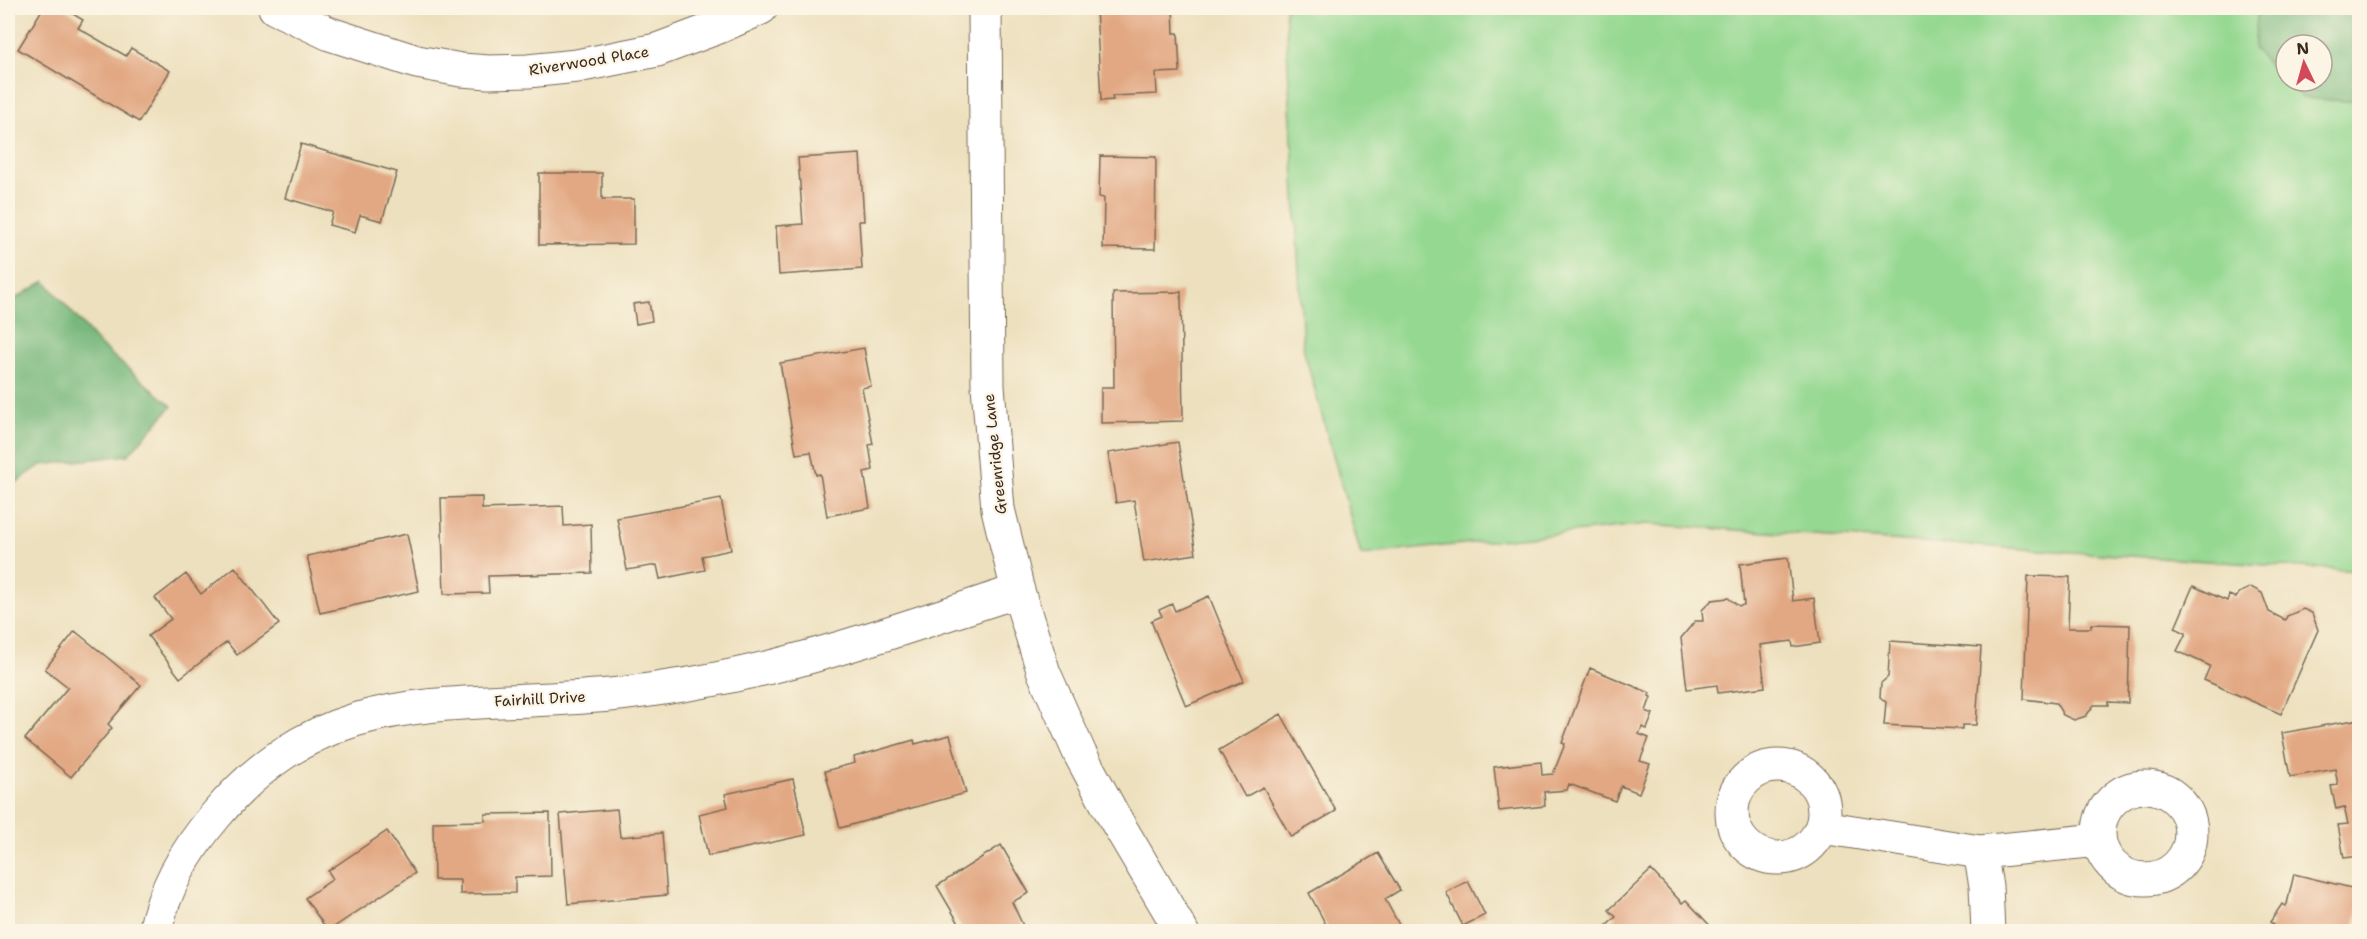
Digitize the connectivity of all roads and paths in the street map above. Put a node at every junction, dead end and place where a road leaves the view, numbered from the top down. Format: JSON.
{"nodes":[{"id":1,"x":275,"y":8,"type":"edge"},
{"id":2,"x":761,"y":8,"type":"edge"},
{"id":3,"x":984,"y":8,"type":"edge"},
{"id":4,"x":1018,"y":591,"type":"junction"},
{"id":5,"x":1822,"y":827,"type":"dead end"},
{"id":6,"x":2099,"y":840,"type":"dead end"},
{"id":7,"x":1980,"y":852,"type":"junction"},
{"id":8,"x":155,"y":932,"type":"edge"},
{"id":9,"x":1182,"y":932,"type":"edge"},
{"id":10,"x":1988,"y":932,"type":"edge"}],
"edges":[{"from":1,"to":2,"type":"street","name":"Riverwood Place"},
{"from":3,"to":4,"type":"street","name":"Greenridge Lane"},
{"from":4,"to":8,"type":"street","name":"Fairhill Drive"},
{"from":4,"to":9,"type":"street","name":"Greenridge Lane"},
{"from":5,"to":7,"type":"street"},
{"from":6,"to":7,"type":"street"},
{"from":7,"to":10,"type":"street"}]}
